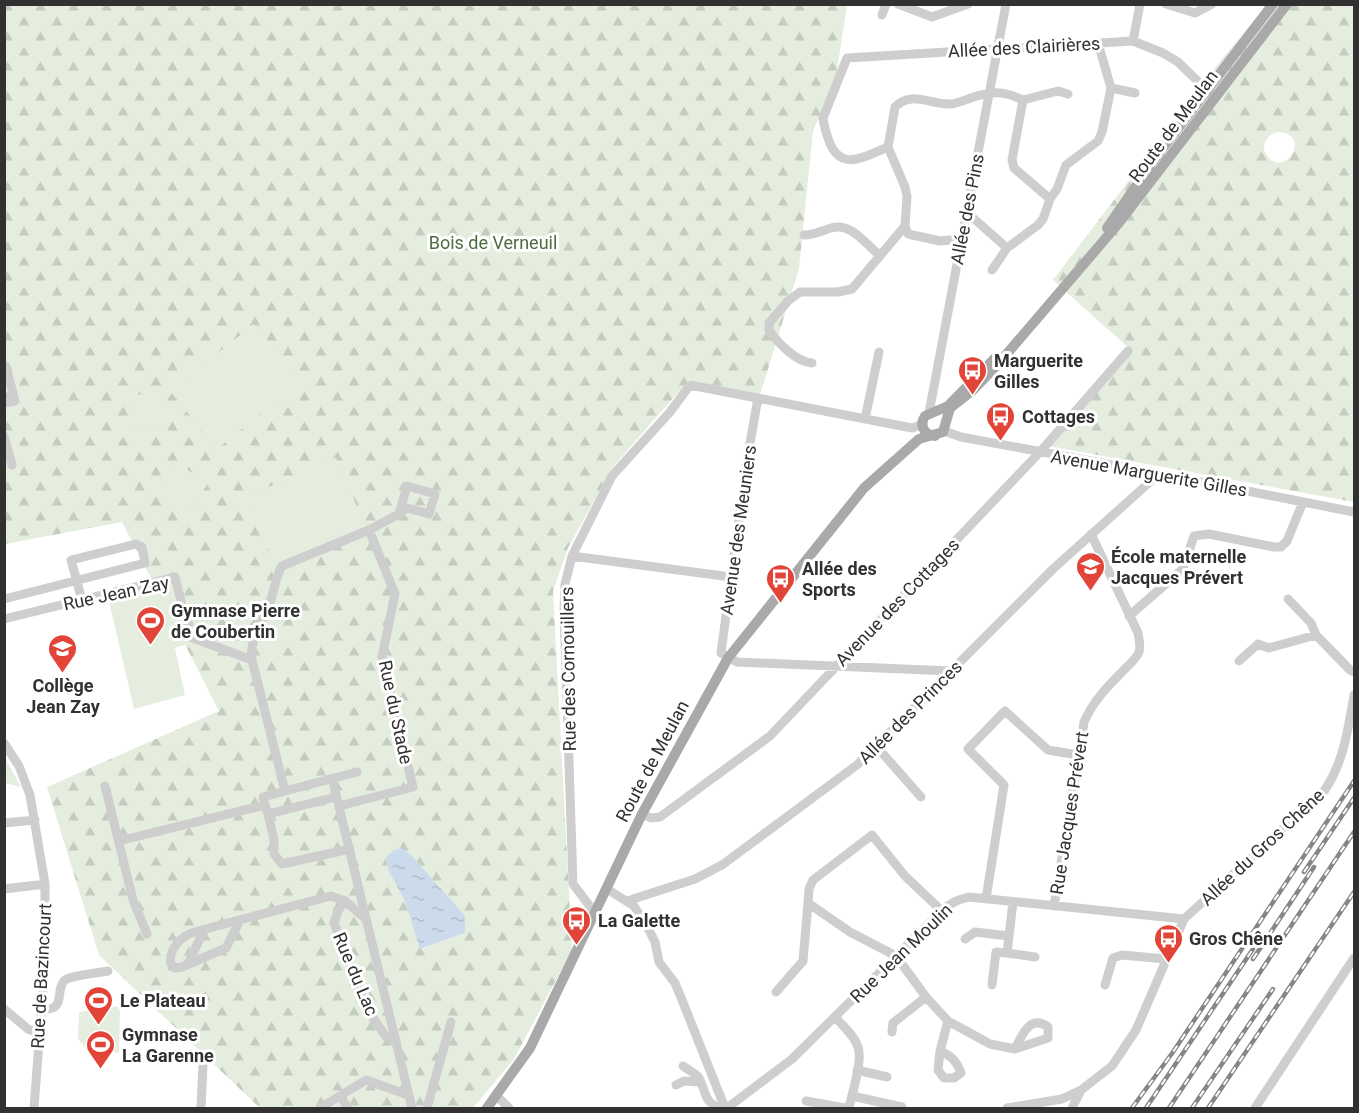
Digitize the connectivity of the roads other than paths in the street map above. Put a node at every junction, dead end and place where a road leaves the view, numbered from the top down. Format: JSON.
{"nodes":[{"id":1,"x":886,"y":4,"type":"edge"},
{"id":2,"x":898,"y":4,"type":"edge"},
{"id":3,"x":968,"y":4,"type":"edge"},
{"id":4,"x":1140,"y":4,"type":"edge"},
{"id":5,"x":1166,"y":4,"type":"edge"},
{"id":6,"x":1212,"y":4,"type":"edge"},
{"id":7,"x":1274,"y":4,"type":"edge"},
{"id":8,"x":1287,"y":4,"type":"edge"},
{"id":9,"x":1006,"y":5,"type":"edge"},
{"id":10,"x":882,"y":15,"type":"dead end"},
{"id":11,"x":1133,"y":41,"type":"junction"},
{"id":12,"x":1098,"y":43,"type":"junction"},
{"id":13,"x":998,"y":49,"type":"junction"},
{"id":14,"x":1111,"y":88,"type":"junction"},
{"id":15,"x":989,"y":91,"type":"junction"},
{"id":16,"x":1214,"y":91,"type":"junction"},
{"id":17,"x":1135,"y":93,"type":"dead end"},
{"id":18,"x":1068,"y":94,"type":"dead end"},
{"id":19,"x":1023,"y":100,"type":"junction"},
{"id":20,"x":888,"y":147,"type":"junction"},
{"id":21,"x":1050,"y":199,"type":"junction"},
{"id":22,"x":966,"y":215,"type":"junction"},
{"id":23,"x":905,"y":226,"type":"junction"},
{"id":24,"x":804,"y":235,"type":"dead end"},
{"id":25,"x":961,"y":239,"type":"junction"},
{"id":26,"x":1007,"y":248,"type":"junction"},
{"id":27,"x":879,"y":255,"type":"junction"},
{"id":28,"x":992,"y":270,"type":"dead end"},
{"id":29,"x":1032,"y":325,"type":"junction"},
{"id":30,"x":879,"y":351,"type":"dead end"},
{"id":31,"x":1128,"y":351,"type":"dead end"},
{"id":32,"x":812,"y":363,"type":"dead end"},
{"id":33,"x":4,"y":368,"type":"edge"},
{"id":34,"x":758,"y":398,"type":"junction"},
{"id":35,"x":4,"y":403,"type":"edge"},
{"id":36,"x":932,"y":412,"type":"junction"},
{"id":37,"x":865,"y":419,"type":"junction"},
{"id":38,"x":923,"y":426,"type":"junction"},
{"id":39,"x":908,"y":427,"type":"junction"},
{"id":40,"x":942,"y":429,"type":"junction"},
{"id":41,"x":4,"y":436,"type":"edge"},
{"id":42,"x":913,"y":444,"type":"junction"},
{"id":43,"x":1040,"y":453,"type":"junction"},
{"id":44,"x":12,"y":465,"type":"dead end"},
{"id":45,"x":1156,"y":472,"type":"junction"},
{"id":46,"x":1303,"y":502,"type":"junction"},
{"id":47,"x":1354,"y":512,"type":"edge"},
{"id":48,"x":399,"y":513,"type":"dead end"},
{"id":49,"x":369,"y":531,"type":"junction"},
{"id":50,"x":1091,"y":534,"type":"junction"},
{"id":51,"x":572,"y":556,"type":"junction"},
{"id":52,"x":731,"y":577,"type":"junction"},
{"id":53,"x":76,"y":580,"type":"junction"},
{"id":54,"x":4,"y":599,"type":"edge"},
{"id":55,"x":1288,"y":599,"type":"dead end"},
{"id":56,"x":82,"y":600,"type":"junction"},
{"id":57,"x":1129,"y":616,"type":"junction"},
{"id":58,"x":4,"y":619,"type":"edge"},
{"id":59,"x":1316,"y":635,"type":"junction"},
{"id":60,"x":730,"y":659,"type":"junction"},
{"id":61,"x":252,"y":660,"type":"junction"},
{"id":62,"x":1239,"y":661,"type":"dead end"},
{"id":63,"x":836,"y":666,"type":"junction"},
{"id":64,"x":951,"y":671,"type":"junction"},
{"id":65,"x":1354,"y":672,"type":"edge"},
{"id":66,"x":1354,"y":695,"type":"edge"},
{"id":67,"x":4,"y":743,"type":"edge"},
{"id":68,"x":876,"y":746,"type":"junction"},
{"id":69,"x":1078,"y":755,"type":"junction"},
{"id":70,"x":357,"y":772,"type":"dead end"},
{"id":71,"x":332,"y":778,"type":"junction"},
{"id":72,"x":105,"y":786,"type":"dead end"},
{"id":73,"x":285,"y":790,"type":"junction"},
{"id":74,"x":921,"y":797,"type":"dead end"},
{"id":75,"x":338,"y":801,"type":"junction"},
{"id":76,"x":267,"y":810,"type":"junction"},
{"id":77,"x":644,"y":815,"type":"junction"},
{"id":78,"x":35,"y":820,"type":"junction"},
{"id":79,"x":4,"y":823,"type":"edge"},
{"id":80,"x":119,"y":841,"type":"junction"},
{"id":81,"x":350,"y":849,"type":"junction"},
{"id":82,"x":45,"y":884,"type":"junction"},
{"id":83,"x":4,"y":889,"type":"edge"},
{"id":84,"x":609,"y":890,"type":"junction"},
{"id":85,"x":986,"y":899,"type":"junction"},
{"id":86,"x":345,"y":901,"type":"junction"},
{"id":87,"x":627,"y":901,"type":"junction"},
{"id":88,"x":1013,"y":902,"type":"junction"},
{"id":89,"x":808,"y":903,"type":"junction"},
{"id":90,"x":1054,"y":906,"type":"junction"},
{"id":91,"x":942,"y":911,"type":"junction"},
{"id":92,"x":595,"y":913,"type":"junction"},
{"id":93,"x":1184,"y":919,"type":"junction"},
{"id":94,"x":240,"y":920,"type":"junction"},
{"id":95,"x":367,"y":921,"type":"junction"},
{"id":96,"x":204,"y":930,"type":"junction"},
{"id":97,"x":147,"y":934,"type":"dead end"},
{"id":98,"x":1009,"y":936,"type":"junction"},
{"id":99,"x":965,"y":939,"type":"dead end"},
{"id":100,"x":1007,"y":953,"type":"junction"},
{"id":101,"x":896,"y":956,"type":"junction"},
{"id":102,"x":1035,"y":957,"type":"dead end"},
{"id":103,"x":1354,"y":958,"type":"edge"},
{"id":104,"x":1166,"y":959,"type":"junction"},
{"id":105,"x":188,"y":964,"type":"junction"},
{"id":106,"x":108,"y":971,"type":"dead end"},
{"id":107,"x":992,"y":985,"type":"dead end"},
{"id":108,"x":1105,"y":985,"type":"dead end"},
{"id":109,"x":776,"y":992,"type":"dead end"},
{"id":110,"x":926,"y":997,"type":"junction"},
{"id":111,"x":4,"y":1009,"type":"edge"},
{"id":112,"x":41,"y":1009,"type":"junction"},
{"id":113,"x":835,"y":1017,"type":"junction"},
{"id":114,"x":19,"y":1020,"type":"junction"},
{"id":115,"x":40,"y":1021,"type":"junction"},
{"id":116,"x":451,"y":1022,"type":"dead end"},
{"id":117,"x":948,"y":1022,"type":"junction"},
{"id":118,"x":890,"y":1025,"type":"dead end"},
{"id":119,"x":39,"y":1033,"type":"junction"},
{"id":120,"x":396,"y":1040,"type":"junction"},
{"id":121,"x":1015,"y":1049,"type":"dead end"},
{"id":122,"x":940,"y":1051,"type":"dead end"},
{"id":123,"x":203,"y":1064,"type":"dead end"},
{"id":124,"x":683,"y":1066,"type":"dead end"},
{"id":125,"x":857,"y":1070,"type":"junction"},
{"id":126,"x":887,"y":1077,"type":"dead end"},
{"id":127,"x":700,"y":1082,"type":"junction"},
{"id":128,"x":676,"y":1085,"type":"dead end"},
{"id":129,"x":1081,"y":1090,"type":"junction"},
{"id":130,"x":408,"y":1095,"type":"junction"},
{"id":131,"x":340,"y":1096,"type":"junction"},
{"id":132,"x":852,"y":1096,"type":"junction"},
{"id":133,"x":1062,"y":1099,"type":"junction"},
{"id":134,"x":862,"y":1103,"type":"edge"},
{"id":135,"x":810,"y":1104,"type":"edge"},
{"id":136,"x":502,"y":1106,"type":"edge"},
{"id":137,"x":902,"y":1107,"type":"dead end"},
{"id":138,"x":34,"y":1108,"type":"edge"},
{"id":139,"x":201,"y":1108,"type":"edge"},
{"id":140,"x":320,"y":1108,"type":"edge"},
{"id":141,"x":348,"y":1108,"type":"edge"},
{"id":142,"x":411,"y":1108,"type":"edge"},
{"id":143,"x":428,"y":1108,"type":"edge"},
{"id":144,"x":487,"y":1108,"type":"edge"},
{"id":145,"x":720,"y":1108,"type":"edge"},
{"id":146,"x":726,"y":1108,"type":"edge"},
{"id":147,"x":845,"y":1108,"type":"edge"},
{"id":148,"x":849,"y":1108,"type":"edge"},
{"id":149,"x":1007,"y":1108,"type":"edge"},
{"id":150,"x":1067,"y":1108,"type":"edge"},
{"id":151,"x":1072,"y":1108,"type":"edge"},
{"id":152,"x":1255,"y":1108,"type":"edge"}],
"edges":[{"from":1,"to":10,"type":"street"},
{"from":2,"to":3,"type":"street"},
{"from":4,"to":11,"type":"street"},
{"from":5,"to":6,"type":"street"},
{"from":7,"to":16,"type":"main road","name":"Route de Meulan"},
{"from":8,"to":16,"type":"main road","name":"Route de Meulan"},
{"from":9,"to":13,"type":"street","name":"Allée des Pins"},
{"from":11,"to":12,"type":"street","name":"Allée des Clairières"},
{"from":11,"to":16,"type":"street","name":"Allée des Clairières"},
{"from":12,"to":13,"type":"street","name":"Allée des Clairières"},
{"from":12,"to":14,"type":"street"},
{"from":13,"to":15,"type":"street","name":"Allée des Pins"},
{"from":13,"to":20,"type":"street","name":"Allée des Clairières"},
{"from":14,"to":17,"type":"street"},
{"from":14,"to":21,"type":"street"},
{"from":15,"to":19,"type":"street"},
{"from":15,"to":20,"type":"street"},
{"from":15,"to":22,"type":"street","name":"Allée des Pins"},
{"from":16,"to":29,"type":"main road","name":"Route de Meulan"},
{"from":18,"to":19,"type":"street"},
{"from":19,"to":21,"type":"street"},
{"from":20,"to":23,"type":"street"},
{"from":21,"to":26,"type":"street"},
{"from":22,"to":25,"type":"street","name":"Allée des Pins"},
{"from":22,"to":26,"type":"street"},
{"from":23,"to":25,"type":"street"},
{"from":23,"to":27,"type":"street"},
{"from":24,"to":27,"type":"street"},
{"from":25,"to":36,"type":"street","name":"Allée des Pins"},
{"from":26,"to":28,"type":"street"},
{"from":27,"to":32,"type":"street"},
{"from":29,"to":36,"type":"main road","name":"Route de Meulan"},
{"from":29,"to":40,"type":"main road","name":"Route de Meulan"},
{"from":30,"to":37,"type":"street"},
{"from":31,"to":43,"type":"street","name":"Avenue des Cottages"},
{"from":33,"to":35,"type":"street"},
{"from":34,"to":37,"type":"street"},
{"from":34,"to":51,"type":"street","name":"Rue des Cornouillers"},
{"from":34,"to":52,"type":"street","name":"Avenue des Meuniers"},
{"from":36,"to":38,"type":"main road"},
{"from":36,"to":40,"type":"main road"},
{"from":37,"to":39,"type":"street"},
{"from":38,"to":39,"type":"street"},
{"from":38,"to":40,"type":"main road"},
{"from":38,"to":42,"type":"main road","name":"Route de Meulan"},
{"from":39,"to":42,"type":"street"},
{"from":40,"to":42,"type":"main road"},
{"from":40,"to":43,"type":"street","name":"Avenue Marguerite Gilles"},
{"from":41,"to":44,"type":"street"},
{"from":42,"to":60,"type":"main road","name":"Route de Meulan"},
{"from":43,"to":45,"type":"street","name":"Avenue Marguerite Gilles"},
{"from":43,"to":63,"type":"street","name":"Avenue des Cottages"},
{"from":45,"to":46,"type":"street","name":"Avenue Marguerite Gilles"},
{"from":45,"to":50,"type":"street","name":"Allée des Princes"},
{"from":46,"to":47,"type":"street","name":"Avenue Marguerite Gilles"},
{"from":46,"to":57,"type":"street"},
{"from":48,"to":49,"type":"street"},
{"from":49,"to":61,"type":"street"},
{"from":49,"to":75,"type":"street","name":"Rue du Stade"},
{"from":50,"to":57,"type":"street","name":"Rue Jacques Prévert"},
{"from":50,"to":64,"type":"street","name":"Allée des Princes"},
{"from":51,"to":52,"type":"street"},
{"from":51,"to":92,"type":"street","name":"Rue des Cornouillers"},
{"from":52,"to":60,"type":"street","name":"Avenue des Meuniers"},
{"from":53,"to":53,"type":"street"},
{"from":53,"to":54,"type":"street"},
{"from":53,"to":56,"type":"street"},
{"from":55,"to":59,"type":"street"},
{"from":56,"to":58,"type":"street","name":"Rue Jean Zay"},
{"from":56,"to":61,"type":"street","name":"Rue Jean Zay"},
{"from":57,"to":69,"type":"street","name":"Rue Jacques Prévert"},
{"from":59,"to":62,"type":"street"},
{"from":59,"to":65,"type":"street"},
{"from":60,"to":63,"type":"street"},
{"from":60,"to":77,"type":"main road","name":"Route de Meulan"},
{"from":61,"to":73,"type":"street"},
{"from":63,"to":64,"type":"street"},
{"from":63,"to":77,"type":"street","name":"Avenue des Cottages"},
{"from":64,"to":68,"type":"street","name":"Allée des Princes"},
{"from":66,"to":93,"type":"street","name":"Allée du Gros Chêne"},
{"from":67,"to":78,"type":"street","name":"Rue de Bazincourt"},
{"from":68,"to":74,"type":"street"},
{"from":68,"to":87,"type":"street","name":"Allée des Princes"},
{"from":69,"to":85,"type":"street"},
{"from":69,"to":90,"type":"street","name":"Rue Jacques Prévert"},
{"from":70,"to":71,"type":"street"},
{"from":71,"to":73,"type":"street"},
{"from":71,"to":75,"type":"street"},
{"from":72,"to":80,"type":"street"},
{"from":73,"to":76,"type":"street"},
{"from":75,"to":76,"type":"street"},
{"from":75,"to":81,"type":"street"},
{"from":76,"to":80,"type":"street"},
{"from":76,"to":81,"type":"street"},
{"from":77,"to":84,"type":"main road","name":"Route de Meulan"},
{"from":78,"to":79,"type":"street"},
{"from":78,"to":82,"type":"street","name":"Rue de Bazincourt"},
{"from":80,"to":97,"type":"street"},
{"from":81,"to":95,"type":"street"},
{"from":82,"to":83,"type":"street"},
{"from":82,"to":112,"type":"street","name":"Rue de Bazincourt"},
{"from":84,"to":87,"type":"street"},
{"from":84,"to":92,"type":"main road","name":"Route de Meulan"},
{"from":84,"to":136,"type":"main road","name":"Route de Meulan"},
{"from":85,"to":88,"type":"street","name":"Rue Jean Moulin"},
{"from":85,"to":91,"type":"street","name":"Rue Jean Moulin"},
{"from":86,"to":94,"type":"street"},
{"from":86,"to":95,"type":"street"},
{"from":86,"to":120,"type":"street","name":"Rue du Lac"},
{"from":87,"to":146,"type":"street"},
{"from":88,"to":90,"type":"street","name":"Rue Jean Moulin"},
{"from":88,"to":98,"type":"street"},
{"from":89,"to":91,"type":"street"},
{"from":89,"to":101,"type":"street"},
{"from":89,"to":109,"type":"street"},
{"from":90,"to":93,"type":"street","name":"Rue Jean Moulin"},
{"from":91,"to":101,"type":"street","name":"Rue Jean Moulin"},
{"from":92,"to":144,"type":"main road","name":"Route de Meulan"},
{"from":93,"to":104,"type":"street","name":"Allée du Gros Chêne"},
{"from":94,"to":96,"type":"street"},
{"from":94,"to":105,"type":"street"},
{"from":95,"to":120,"type":"street"},
{"from":96,"to":105,"type":"street"},
{"from":96,"to":105,"type":"street"},
{"from":98,"to":99,"type":"street"},
{"from":98,"to":100,"type":"street"},
{"from":100,"to":102,"type":"street"},
{"from":100,"to":107,"type":"street"},
{"from":101,"to":110,"type":"street"},
{"from":101,"to":113,"type":"street","name":"Rue Jean Moulin"},
{"from":103,"to":152,"type":"street"},
{"from":104,"to":108,"type":"street"},
{"from":104,"to":129,"type":"street","name":"Allée du Gros Chêne"},
{"from":106,"to":112,"type":"street"},
{"from":110,"to":117,"type":"street"},
{"from":110,"to":118,"type":"street"},
{"from":111,"to":114,"type":"street"},
{"from":112,"to":115,"type":"street","name":"Rue de Bazincourt"},
{"from":113,"to":125,"type":"street"},
{"from":113,"to":146,"type":"street","name":"Rue Jean Moulin"},
{"from":114,"to":115,"type":"street"},
{"from":114,"to":119,"type":"street"},
{"from":115,"to":119,"type":"street","name":"Rue de Bazincourt"},
{"from":116,"to":143,"type":"street"},
{"from":117,"to":121,"type":"street"},
{"from":117,"to":122,"type":"street"},
{"from":119,"to":138,"type":"street","name":"Rue de Bazincourt"},
{"from":120,"to":130,"type":"street"},
{"from":123,"to":139,"type":"street"},
{"from":124,"to":127,"type":"street"},
{"from":125,"to":126,"type":"street"},
{"from":125,"to":132,"type":"street"},
{"from":127,"to":128,"type":"street"},
{"from":127,"to":145,"type":"street"},
{"from":129,"to":133,"type":"street"},
{"from":129,"to":151,"type":"street"},
{"from":130,"to":131,"type":"street"},
{"from":130,"to":142,"type":"street"},
{"from":131,"to":140,"type":"street"},
{"from":131,"to":141,"type":"street"},
{"from":132,"to":134,"type":"street"},
{"from":132,"to":148,"type":"street"},
{"from":133,"to":149,"type":"street"},
{"from":133,"to":150,"type":"street"},
{"from":134,"to":137,"type":"street"},
{"from":135,"to":147,"type":"street"}]}
